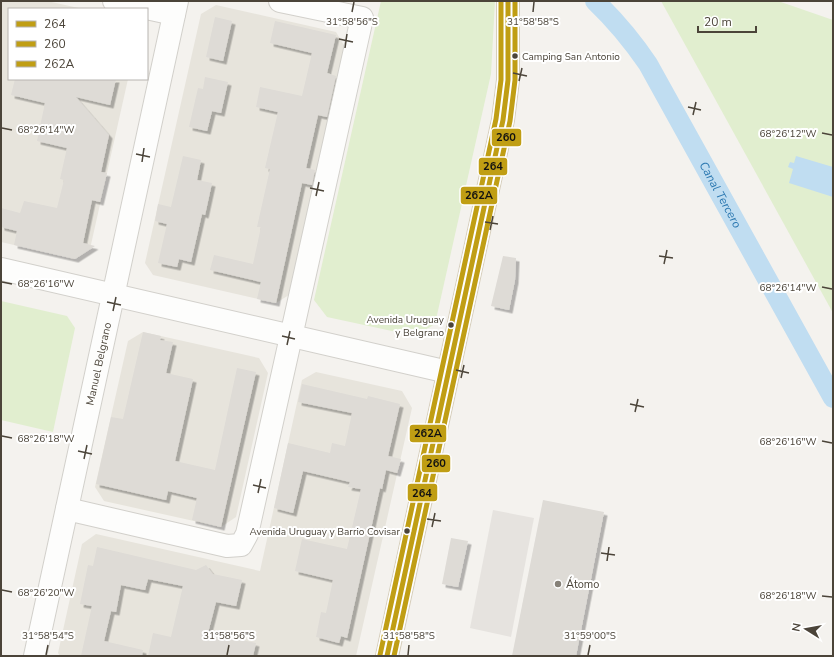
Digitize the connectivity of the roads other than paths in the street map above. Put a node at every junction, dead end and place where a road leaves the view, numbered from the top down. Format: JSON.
{"nodes":[{"id":1,"x":114,"y":1,"type":"edge"},
{"id":2,"x":280,"y":1,"type":"edge"},
{"id":3,"x":508,"y":1,"type":"edge"},
{"id":4,"x":176,"y":8,"type":"edge"},
{"id":5,"x":1,"y":270,"type":"edge"},
{"id":6,"x":113,"y":295,"type":"junction"},
{"id":7,"x":291,"y":336,"type":"junction"},
{"id":8,"x":448,"y":372,"type":"junction"},
{"id":9,"x":67,"y":509,"type":"junction"},
{"id":10,"x":35,"y":656,"type":"edge"},
{"id":11,"x":387,"y":656,"type":"edge"}],
"edges":[{"from":1,"to":4,"type":"street"},
{"from":2,"to":7,"type":"street"},
{"from":3,"to":8,"type":"main road"},
{"from":4,"to":6,"type":"street","name":"Manuel Belgrano"},
{"from":5,"to":6,"type":"street"},
{"from":6,"to":7,"type":"street"},
{"from":6,"to":9,"type":"street","name":"Manuel Belgrano"},
{"from":7,"to":8,"type":"street"},
{"from":7,"to":9,"type":"street"},
{"from":8,"to":11,"type":"main road"},
{"from":9,"to":10,"type":"street","name":"Manuel Belgrano"}]}
